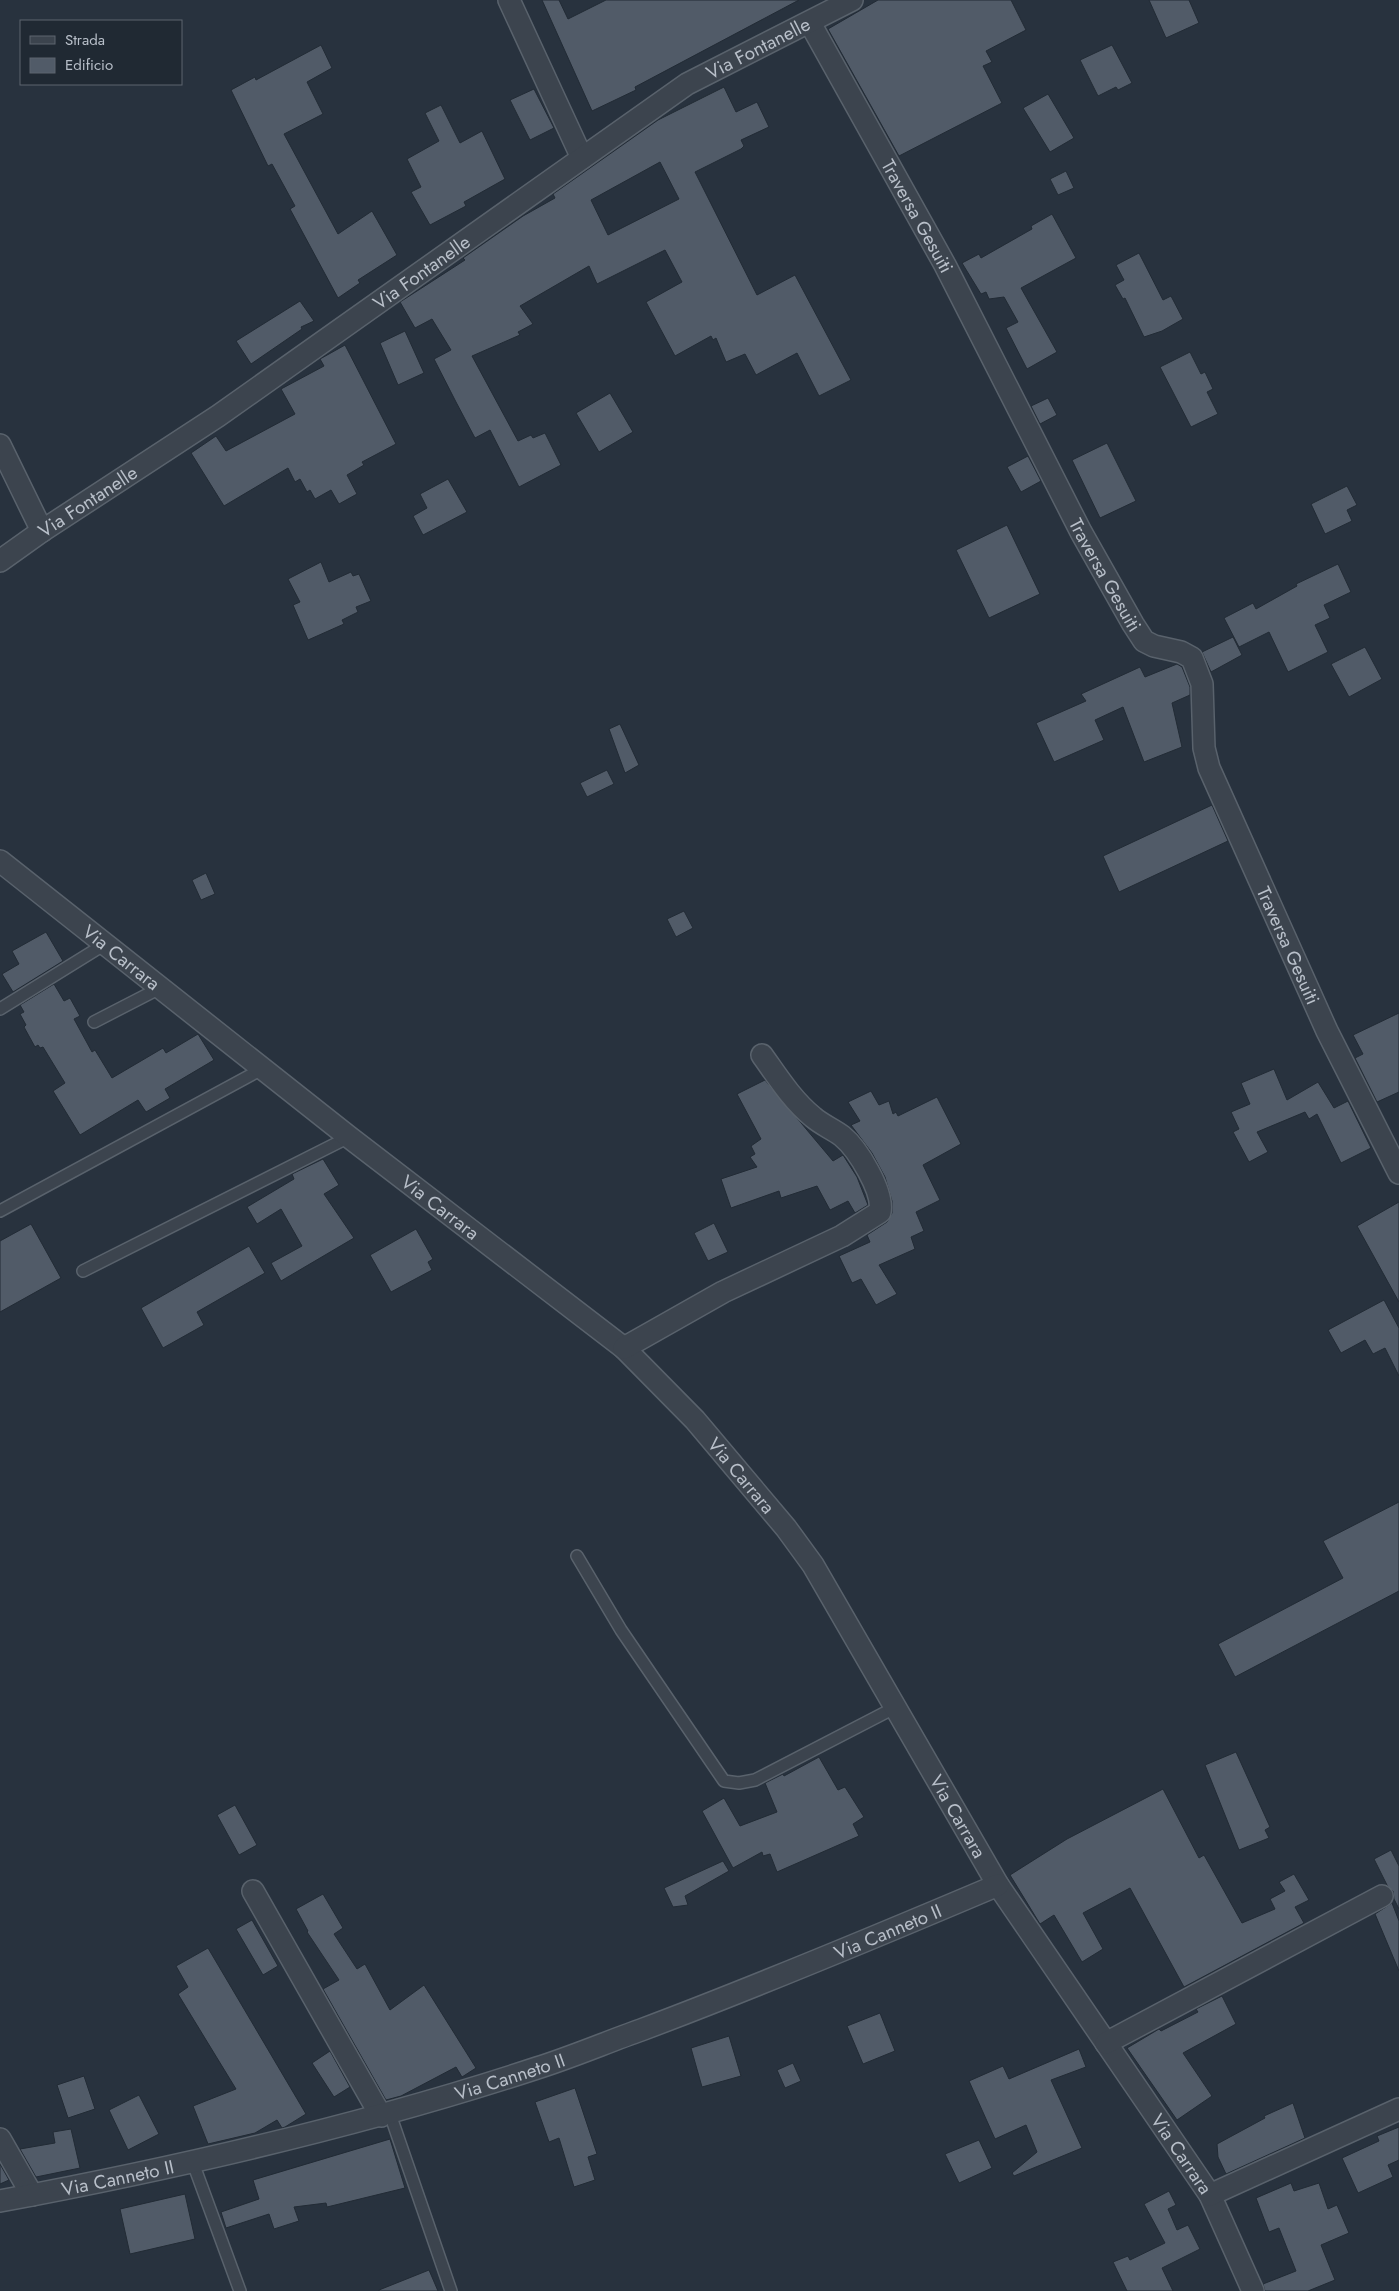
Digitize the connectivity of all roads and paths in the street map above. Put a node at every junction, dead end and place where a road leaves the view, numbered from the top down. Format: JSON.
{"nodes":[{"id":1,"x":509,"y":0,"type":"edge"},
{"id":2,"x":852,"y":0,"type":"edge"},
{"id":3,"x":810,"y":23,"type":"junction"},
{"id":4,"x":582,"y":158,"type":"junction"},
{"id":5,"x":0,"y":445,"type":"edge"},
{"id":6,"x":42,"y":531,"type":"junction"},
{"id":7,"x":0,"y":561,"type":"edge"},
{"id":8,"x":0,"y":861,"type":"edge"},
{"id":9,"x":105,"y":944,"type":"junction"},
{"id":10,"x":160,"y":988,"type":"junction"},
{"id":11,"x":0,"y":1010,"type":"edge"},
{"id":12,"x":94,"y":1022,"type":"dead end"},
{"id":13,"x":762,"y":1055,"type":"dead end"},
{"id":14,"x":262,"y":1069,"type":"junction"},
{"id":15,"x":348,"y":1137,"type":"junction"},
{"id":16,"x":1399,"y":1173,"type":"edge"},
{"id":17,"x":0,"y":1211,"type":"edge"},
{"id":18,"x":83,"y":1271,"type":"dead end"},
{"id":19,"x":624,"y":1348,"type":"junction"},
{"id":20,"x":577,"y":1556,"type":"dead end"},
{"id":21,"x":896,"y":1707,"type":"junction"},
{"id":22,"x":998,"y":1886,"type":"junction"},
{"id":23,"x":253,"y":1891,"type":"dead end"},
{"id":24,"x":1382,"y":1896,"type":"dead end"},
{"id":25,"x":1106,"y":2043,"type":"junction"},
{"id":26,"x":1399,"y":2109,"type":"edge"},
{"id":27,"x":386,"y":2115,"type":"junction"},
{"id":28,"x":0,"y":2138,"type":"edge"},
{"id":29,"x":193,"y":2163,"type":"junction"},
{"id":30,"x":32,"y":2195,"type":"junction"},
{"id":31,"x":1210,"y":2195,"type":"junction"},
{"id":32,"x":0,"y":2201,"type":"edge"},
{"id":33,"x":240,"y":2291,"type":"edge"},
{"id":34,"x":451,"y":2291,"type":"edge"},
{"id":35,"x":1252,"y":2291,"type":"edge"}],
"edges":[{"from":1,"to":4,"type":"street"},
{"from":2,"to":3,"type":"street","name":"Via Fontanelle"},
{"from":3,"to":4,"type":"street","name":"Via Fontanelle"},
{"from":3,"to":16,"type":"street","name":"Traversa Gesuiti"},
{"from":4,"to":6,"type":"street","name":"Via Fontanelle"},
{"from":5,"to":6,"type":"street"},
{"from":6,"to":7,"type":"street","name":"Via Fontanelle"},
{"from":8,"to":9,"type":"street","name":"Via Carrara"},
{"from":9,"to":10,"type":"street","name":"Via Carrara"},
{"from":9,"to":11,"type":"lane"},
{"from":10,"to":12,"type":"lane"},
{"from":10,"to":14,"type":"street","name":"Via Carrara"},
{"from":13,"to":19,"type":"street"},
{"from":14,"to":15,"type":"street","name":"Via Carrara"},
{"from":14,"to":17,"type":"lane"},
{"from":15,"to":18,"type":"lane"},
{"from":15,"to":19,"type":"street","name":"Via Carrara"},
{"from":19,"to":21,"type":"street","name":"Via Carrara"},
{"from":20,"to":21,"type":"lane"},
{"from":21,"to":22,"type":"street","name":"Via Carrara"},
{"from":22,"to":25,"type":"street","name":"Via Carrara"},
{"from":22,"to":27,"type":"street","name":"Via Canneto II"},
{"from":23,"to":27,"type":"street"},
{"from":24,"to":25,"type":"street"},
{"from":25,"to":31,"type":"street","name":"Via Carrara"},
{"from":26,"to":31,"type":"street"},
{"from":27,"to":29,"type":"street","name":"Via Canneto II"},
{"from":27,"to":34,"type":"lane"},
{"from":28,"to":30,"type":"street"},
{"from":29,"to":30,"type":"street","name":"Via Canneto II"},
{"from":29,"to":33,"type":"lane"},
{"from":30,"to":32,"type":"street","name":"Via Canneto II"},
{"from":31,"to":35,"type":"street","name":"Via Carrara"}]}
